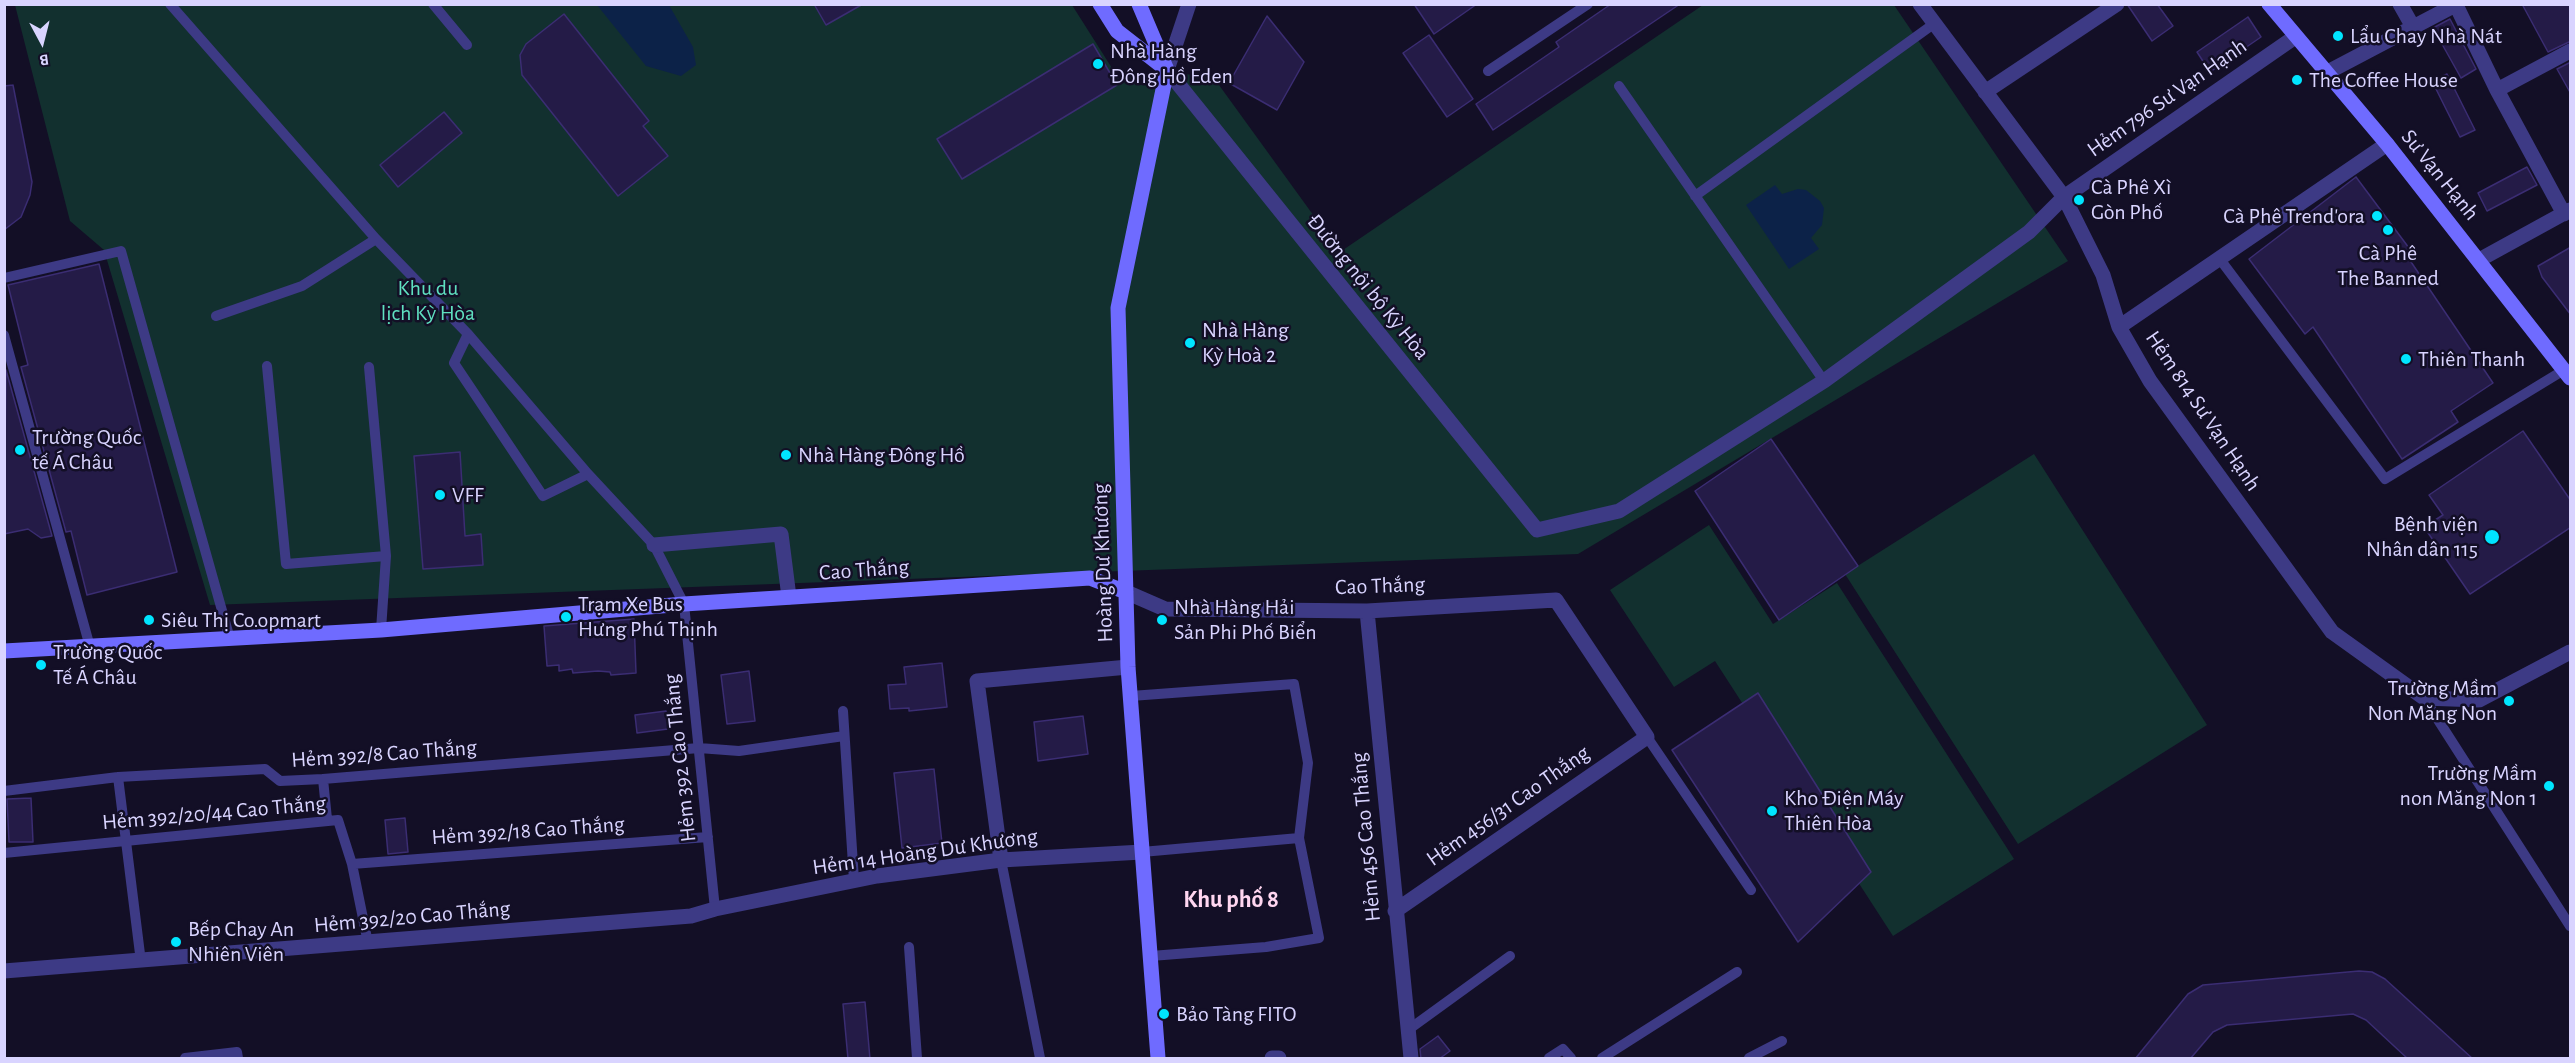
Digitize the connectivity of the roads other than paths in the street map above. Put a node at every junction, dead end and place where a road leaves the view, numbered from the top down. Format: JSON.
{"nodes":[{"id":1,"x":170,"y":4,"type":"edge"},
{"id":2,"x":433,"y":4,"type":"edge"},
{"id":3,"x":1100,"y":4,"type":"edge"},
{"id":4,"x":1139,"y":4,"type":"edge"},
{"id":5,"x":1189,"y":4,"type":"edge"},
{"id":6,"x":1588,"y":4,"type":"edge"},
{"id":7,"x":1920,"y":4,"type":"edge"},
{"id":8,"x":2117,"y":4,"type":"edge"},
{"id":9,"x":2269,"y":4,"type":"edge"},
{"id":10,"x":2400,"y":4,"type":"edge"},
{"id":11,"x":2456,"y":5,"type":"edge"},
{"id":12,"x":1935,"y":23,"type":"junction"},
{"id":13,"x":2413,"y":27,"type":"junction"},
{"id":14,"x":2295,"y":37,"type":"junction"},
{"id":15,"x":467,"y":45,"type":"dead end"},
{"id":16,"x":2571,"y":51,"type":"edge"},
{"id":17,"x":1167,"y":70,"type":"junction"},
{"id":18,"x":1488,"y":70,"type":"dead end"},
{"id":19,"x":2326,"y":73,"type":"junction"},
{"id":20,"x":1619,"y":86,"type":"dead end"},
{"id":21,"x":2497,"y":90,"type":"junction"},
{"id":22,"x":1985,"y":92,"type":"junction"},
{"id":23,"x":2387,"y":144,"type":"junction"},
{"id":24,"x":1695,"y":196,"type":"junction"},
{"id":25,"x":2064,"y":197,"type":"junction"},
{"id":26,"x":2567,"y":212,"type":"edge"},
{"id":27,"x":376,"y":239,"type":"junction"},
{"id":28,"x":2219,"y":258,"type":"junction"},
{"id":29,"x":2479,"y":260,"type":"junction"},
{"id":30,"x":4,"y":278,"type":"edge"},
{"id":31,"x":216,"y":316,"type":"dead end"},
{"id":32,"x":2119,"y":327,"type":"junction"},
{"id":33,"x":468,"y":334,"type":"junction"},
{"id":34,"x":4,"y":335,"type":"edge"},
{"id":35,"x":267,"y":366,"type":"dead end"},
{"id":36,"x":369,"y":367,"type":"dead end"},
{"id":37,"x":2567,"y":374,"type":"edge"},
{"id":38,"x":1824,"y":381,"type":"junction"},
{"id":39,"x":588,"y":474,"type":"junction"},
{"id":40,"x":1537,"y":530,"type":"joint"},
{"id":41,"x":654,"y":545,"type":"junction"},
{"id":42,"x":386,"y":556,"type":"junction"},
{"id":43,"x":1126,"y":592,"type":"junction"},
{"id":44,"x":789,"y":597,"type":"junction"},
{"id":45,"x":684,"y":604,"type":"junction"},
{"id":46,"x":1366,"y":611,"type":"junction"},
{"id":47,"x":381,"y":630,"type":"junction"},
{"id":48,"x":230,"y":639,"type":"junction"},
{"id":49,"x":90,"y":647,"type":"junction"},
{"id":50,"x":4,"y":651,"type":"edge"},
{"id":51,"x":2571,"y":652,"type":"edge"},
{"id":52,"x":1128,"y":667,"type":"junction"},
{"id":53,"x":1131,"y":696,"type":"junction"},
{"id":54,"x":2424,"y":698,"type":"junction"},
{"id":55,"x":843,"y":711,"type":"dead end"},
{"id":56,"x":844,"y":736,"type":"junction"},
{"id":57,"x":1647,"y":737,"type":"junction"},
{"id":58,"x":699,"y":748,"type":"junction"},
{"id":59,"x":118,"y":777,"type":"junction"},
{"id":60,"x":323,"y":779,"type":"junction"},
{"id":61,"x":4,"y":791,"type":"edge"},
{"id":62,"x":327,"y":819,"type":"junction"},
{"id":63,"x":708,"y":837,"type":"junction"},
{"id":64,"x":1299,"y":838,"type":"junction"},
{"id":65,"x":126,"y":841,"type":"junction"},
{"id":66,"x":1142,"y":852,"type":"junction"},
{"id":67,"x":4,"y":853,"type":"edge"},
{"id":68,"x":1001,"y":860,"type":"junction"},
{"id":69,"x":352,"y":864,"type":"junction"},
{"id":70,"x":854,"y":880,"type":"junction"},
{"id":71,"x":1751,"y":890,"type":"dead end"},
{"id":72,"x":715,"y":909,"type":"junction"},
{"id":73,"x":1395,"y":911,"type":"junction"},
{"id":74,"x":2571,"y":926,"type":"edge"},
{"id":75,"x":368,"y":943,"type":"junction"},
{"id":76,"x":909,"y":947,"type":"dead end"},
{"id":77,"x":1151,"y":956,"type":"junction"},
{"id":78,"x":1510,"y":956,"type":"dead end"},
{"id":79,"x":141,"y":962,"type":"junction"},
{"id":80,"x":4,"y":972,"type":"edge"},
{"id":81,"x":1737,"y":972,"type":"dead end"},
{"id":82,"x":1408,"y":1030,"type":"junction"},
{"id":83,"x":1782,"y":1041,"type":"dead end"},
{"id":84,"x":1278,"y":1058,"type":"edge"},
{"id":85,"x":185,"y":1059,"type":"edge"},
{"id":86,"x":238,"y":1059,"type":"edge"},
{"id":87,"x":917,"y":1059,"type":"edge"},
{"id":88,"x":1040,"y":1059,"type":"edge"},
{"id":89,"x":1158,"y":1059,"type":"edge"},
{"id":90,"x":1272,"y":1059,"type":"edge"},
{"id":91,"x":1411,"y":1059,"type":"edge"},
{"id":92,"x":1549,"y":1059,"type":"edge"},
{"id":93,"x":1571,"y":1059,"type":"edge"},
{"id":94,"x":1602,"y":1059,"type":"edge"},
{"id":95,"x":1749,"y":1059,"type":"edge"}],
"edges":[{"from":1,"to":27,"type":"lane"},
{"from":2,"to":15,"type":"lane"},
{"from":3,"to":17,"type":"street"},
{"from":4,"to":17,"type":"street"},
{"from":5,"to":17,"type":"street"},
{"from":6,"to":18,"type":"lane"},
{"from":7,"to":12,"type":"street"},
{"from":8,"to":22,"type":"street"},
{"from":9,"to":14,"type":"street","name":"Sư Vạn Hạnh"},
{"from":10,"to":13,"type":"street"},
{"from":11,"to":13,"type":"street"},
{"from":11,"to":21,"type":"street"},
{"from":12,"to":22,"type":"street"},
{"from":12,"to":24,"type":"lane"},
{"from":13,"to":19,"type":"street"},
{"from":14,"to":19,"type":"street","name":"Sư Vạn Hạnh"},
{"from":14,"to":25,"type":"street","name":"Hẻm 796 Sư Vạn Hạnh"},
{"from":16,"to":21,"type":"street"},
{"from":17,"to":40,"type":"street","name":"Đường nội bộ Kỳ Hòa"},
{"from":17,"to":43,"type":"street","name":"Hoàng Dư Khương"},
{"from":19,"to":23,"type":"street","name":"Sư Vạn Hạnh"},
{"from":20,"to":24,"type":"lane"},
{"from":21,"to":26,"type":"street"},
{"from":22,"to":25,"type":"street"},
{"from":23,"to":28,"type":"street","name":"Hẻm 814 Sư Vạn Hạnh"},
{"from":23,"to":29,"type":"street","name":"Sư Vạn Hạnh"},
{"from":24,"to":38,"type":"lane"},
{"from":25,"to":32,"type":"street"},
{"from":25,"to":38,"type":"street","name":"Hẻm 796 Sư Vạn Hạnh"},
{"from":26,"to":29,"type":"street"},
{"from":27,"to":31,"type":"lane"},
{"from":27,"to":33,"type":"lane"},
{"from":28,"to":32,"type":"street","name":"Hẻm 814 Sư Vạn Hạnh"},
{"from":28,"to":37,"type":"lane"},
{"from":29,"to":37,"type":"street","name":"Sư Vạn Hạnh"},
{"from":30,"to":48,"type":"lane"},
{"from":32,"to":54,"type":"street","name":"Hẻm 814 Sư Vạn Hạnh"},
{"from":33,"to":39,"type":"lane"},
{"from":33,"to":39,"type":"lane"},
{"from":34,"to":49,"type":"lane"},
{"from":35,"to":42,"type":"lane"},
{"from":36,"to":42,"type":"lane"},
{"from":38,"to":40,"type":"street","name":"Hẻm 796 Sư Vạn Hạnh"},
{"from":39,"to":41,"type":"lane"},
{"from":41,"to":44,"type":"street"},
{"from":41,"to":45,"type":"lane"},
{"from":42,"to":47,"type":"lane"},
{"from":43,"to":44,"type":"street","name":"Cao Thắng"},
{"from":43,"to":46,"type":"street","name":"Cao Thắng"},
{"from":43,"to":52,"type":"street","name":"Hoàng Dư Khương"},
{"from":44,"to":45,"type":"street","name":"Cao Thắng"},
{"from":45,"to":47,"type":"street","name":"Cao Thắng"},
{"from":45,"to":58,"type":"lane","name":"Hẻm 392 Cao Thắng"},
{"from":46,"to":57,"type":"street","name":"Cao Thắng"},
{"from":46,"to":73,"type":"street","name":"Hẻm 456 Cao Thắng"},
{"from":47,"to":48,"type":"street","name":"Cao Thắng"},
{"from":48,"to":49,"type":"street","name":"Cao Thắng"},
{"from":49,"to":50,"type":"street","name":"Cao Thắng"},
{"from":51,"to":54,"type":"street"},
{"from":52,"to":53,"type":"street","name":"Hoàng Dư Khương"},
{"from":52,"to":68,"type":"street"},
{"from":53,"to":64,"type":"lane"},
{"from":53,"to":66,"type":"street","name":"Hoàng Dư Khương"},
{"from":54,"to":74,"type":"lane"},
{"from":55,"to":56,"type":"lane"},
{"from":56,"to":58,"type":"lane","name":"Hẻm 392/8 Cao Thắng"},
{"from":56,"to":70,"type":"lane"},
{"from":57,"to":71,"type":"lane"},
{"from":57,"to":73,"type":"street","name":"Hẻm 456/31 Cao Thắng"},
{"from":58,"to":60,"type":"lane","name":"Hẻm 392/8 Cao Thắng"},
{"from":58,"to":63,"type":"lane","name":"Hẻm 392 Cao Thắng"},
{"from":59,"to":60,"type":"lane","name":"Hẻm 392/8 Cao Thắng"},
{"from":59,"to":61,"type":"lane","name":"Hẻm 392/8 Cao Thắng"},
{"from":59,"to":65,"type":"lane"},
{"from":60,"to":62,"type":"lane"},
{"from":62,"to":65,"type":"lane","name":"Hẻm 392/20/44 Cao Thắng"},
{"from":62,"to":69,"type":"lane","name":"Hẻm 392/20/44 Cao Thắng"},
{"from":63,"to":69,"type":"lane","name":"Hẻm 392/18 Cao Thắng"},
{"from":63,"to":72,"type":"lane","name":"Hẻm 392 Cao Thắng"},
{"from":64,"to":66,"type":"lane"},
{"from":64,"to":77,"type":"lane"},
{"from":65,"to":67,"type":"lane","name":"Hẻm 392/20/44 Cao Thắng"},
{"from":65,"to":79,"type":"lane"},
{"from":66,"to":68,"type":"street","name":"Hẻm 14 Hoàng Dư Khương"},
{"from":66,"to":77,"type":"street","name":"Hoàng Dư Khương"},
{"from":68,"to":70,"type":"street","name":"Hẻm 14 Hoàng Dư Khương"},
{"from":68,"to":88,"type":"lane"},
{"from":69,"to":75,"type":"lane","name":"Hẻm 392/20/44 Cao Thắng"},
{"from":70,"to":72,"type":"street","name":"Hẻm 14 Hoàng Dư Khương"},
{"from":72,"to":75,"type":"street","name":"Hẻm 392/20 Cao Thắng"},
{"from":73,"to":82,"type":"street","name":"Hẻm 456 Cao Thắng"},
{"from":75,"to":79,"type":"street","name":"Hẻm 392/20 Cao Thắng"},
{"from":76,"to":87,"type":"lane"},
{"from":77,"to":89,"type":"street","name":"Hoàng Dư Khương"},
{"from":78,"to":82,"type":"lane"},
{"from":79,"to":80,"type":"street","name":"Hẻm 392/20 Cao Thắng"},
{"from":81,"to":94,"type":"lane"},
{"from":82,"to":91,"type":"street","name":"Hẻm 456 Cao Thắng"},
{"from":83,"to":95,"type":"lane"},
{"from":84,"to":90,"type":"street"},
{"from":85,"to":86,"type":"lane"},
{"from":92,"to":93,"type":"lane"}]}
